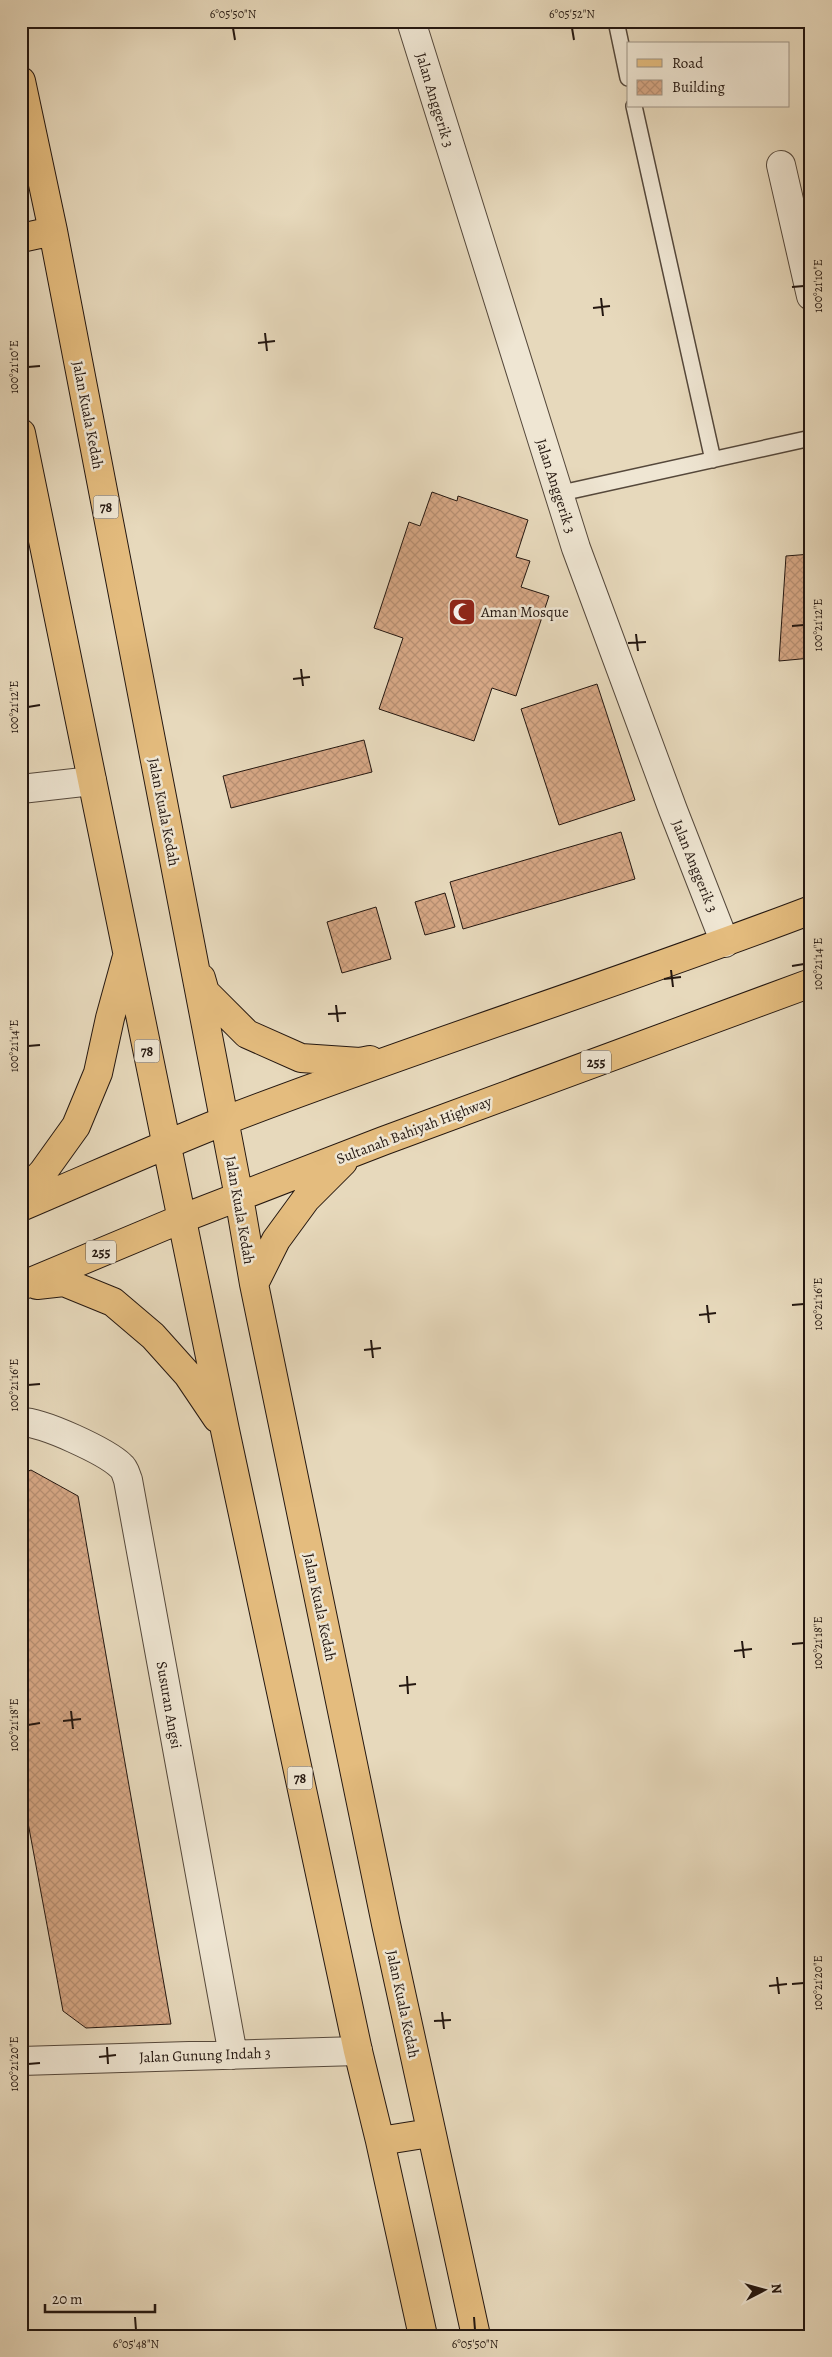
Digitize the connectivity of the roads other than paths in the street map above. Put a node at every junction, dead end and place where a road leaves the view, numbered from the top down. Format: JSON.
{"nodes":[{"id":1,"x":410,"y":21,"type":"edge"},
{"id":2,"x":616,"y":21,"type":"edge"},
{"id":3,"x":627,"y":73,"type":"edge"},
{"id":4,"x":21,"y":81,"type":"edge"},
{"id":5,"x":634,"y":108,"type":"edge"},
{"id":6,"x":781,"y":165,"type":"dead end"},
{"id":7,"x":53,"y":232,"type":"junction"},
{"id":8,"x":21,"y":238,"type":"edge"},
{"id":9,"x":811,"y":296,"type":"edge"},
{"id":10,"x":21,"y":433,"type":"edge"},
{"id":11,"x":811,"y":438,"type":"edge"},
{"id":12,"x":713,"y":460,"type":"junction"},
{"id":13,"x":558,"y":494,"type":"junction"},
{"id":14,"x":92,"y":782,"type":"junction"},
{"id":15,"x":21,"y":789,"type":"edge"},
{"id":16,"x":811,"y":910,"type":"edge"},
{"id":17,"x":188,"y":934,"type":"junction"},
{"id":18,"x":726,"y":943,"type":"junction"},
{"id":19,"x":128,"y":956,"type":"junction"},
{"id":20,"x":811,"y":983,"type":"edge"},
{"id":21,"x":417,"y":1050,"type":"junction"},
{"id":22,"x":224,"y":1121,"type":"junction"},
{"id":23,"x":383,"y":1141,"type":"junction"},
{"id":24,"x":166,"y":1146,"type":"junction"},
{"id":25,"x":21,"y":1195,"type":"edge"},
{"id":26,"x":239,"y":1197,"type":"junction"},
{"id":27,"x":21,"y":1207,"type":"edge"},
{"id":28,"x":181,"y":1219,"type":"junction"},
{"id":29,"x":254,"y":1284,"type":"junction"},
{"id":30,"x":21,"y":1287,"type":"edge"},
{"id":31,"x":21,"y":1422,"type":"edge"},
{"id":32,"x":225,"y":1430,"type":"junction"},
{"id":33,"x":358,"y":2050,"type":"junction"},
{"id":34,"x":233,"y":2054,"type":"junction"},
{"id":35,"x":21,"y":2061,"type":"edge"},
{"id":36,"x":430,"y":2133,"type":"junction"},
{"id":37,"x":380,"y":2141,"type":"junction"},
{"id":38,"x":423,"y":2336,"type":"edge"},
{"id":39,"x":476,"y":2336,"type":"edge"}],
"edges":[{"from":1,"to":13,"type":"street","name":"Jalan Anggerik 3"},
{"from":2,"to":3,"type":"lane"},
{"from":4,"to":7,"type":"main road","name":"Jalan Kuala Kedah","number":"78"},
{"from":5,"to":12,"type":"lane"},
{"from":6,"to":9,"type":"street"},
{"from":7,"to":8,"type":"main road"},
{"from":7,"to":17,"type":"main road","name":"Jalan Kuala Kedah","number":"78"},
{"from":10,"to":14,"type":"main road","number":"78"},
{"from":11,"to":12,"type":"lane"},
{"from":12,"to":13,"type":"lane"},
{"from":13,"to":18,"type":"street","name":"Jalan Anggerik 3"},
{"from":14,"to":15,"type":"street"},
{"from":14,"to":19,"type":"main road","number":"78"},
{"from":16,"to":18,"type":"main road"},
{"from":17,"to":21,"type":"main road"},
{"from":17,"to":22,"type":"main road","name":"Jalan Kuala Kedah","number":"78"},
{"from":18,"to":21,"type":"main road"},
{"from":19,"to":24,"type":"main road","number":"78"},
{"from":19,"to":25,"type":"main road"},
{"from":20,"to":23,"type":"main road","name":"Sultanah Bahiyah Highway","number":"255"},
{"from":21,"to":22,"type":"main road"},
{"from":22,"to":24,"type":"main road"},
{"from":22,"to":26,"type":"main road","name":"Jalan Kuala Kedah","number":"78"},
{"from":23,"to":26,"type":"main road","name":"Sultanah Bahiyah Highway","number":"255"},
{"from":23,"to":29,"type":"main road"},
{"from":24,"to":27,"type":"main road"},
{"from":24,"to":28,"type":"main road","number":"78"},
{"from":26,"to":28,"type":"main road","name":"Sultanah Bahiyah Highway","number":"255"},
{"from":26,"to":29,"type":"main road","name":"Jalan Kuala Kedah","number":"78"},
{"from":28,"to":30,"type":"main road","name":"Sultanah Bahiyah Highway","number":"255"},
{"from":28,"to":32,"type":"main road","number":"78"},
{"from":29,"to":36,"type":"main road","name":"Jalan Kuala Kedah","number":"78"},
{"from":30,"to":32,"type":"main road"},
{"from":31,"to":34,"type":"street","name":"Susuran Angsi"},
{"from":32,"to":33,"type":"main road","number":"78"},
{"from":33,"to":34,"type":"street","name":"Jalan Gunung Indah 3"},
{"from":33,"to":37,"type":"main road","number":"78"},
{"from":34,"to":35,"type":"street","name":"Jalan Gunung Indah 3"},
{"from":36,"to":37,"type":"main road"},
{"from":36,"to":39,"type":"main road","name":"Jalan Kuala Kedah","number":"78"},
{"from":37,"to":38,"type":"main road","number":"78"}]}
